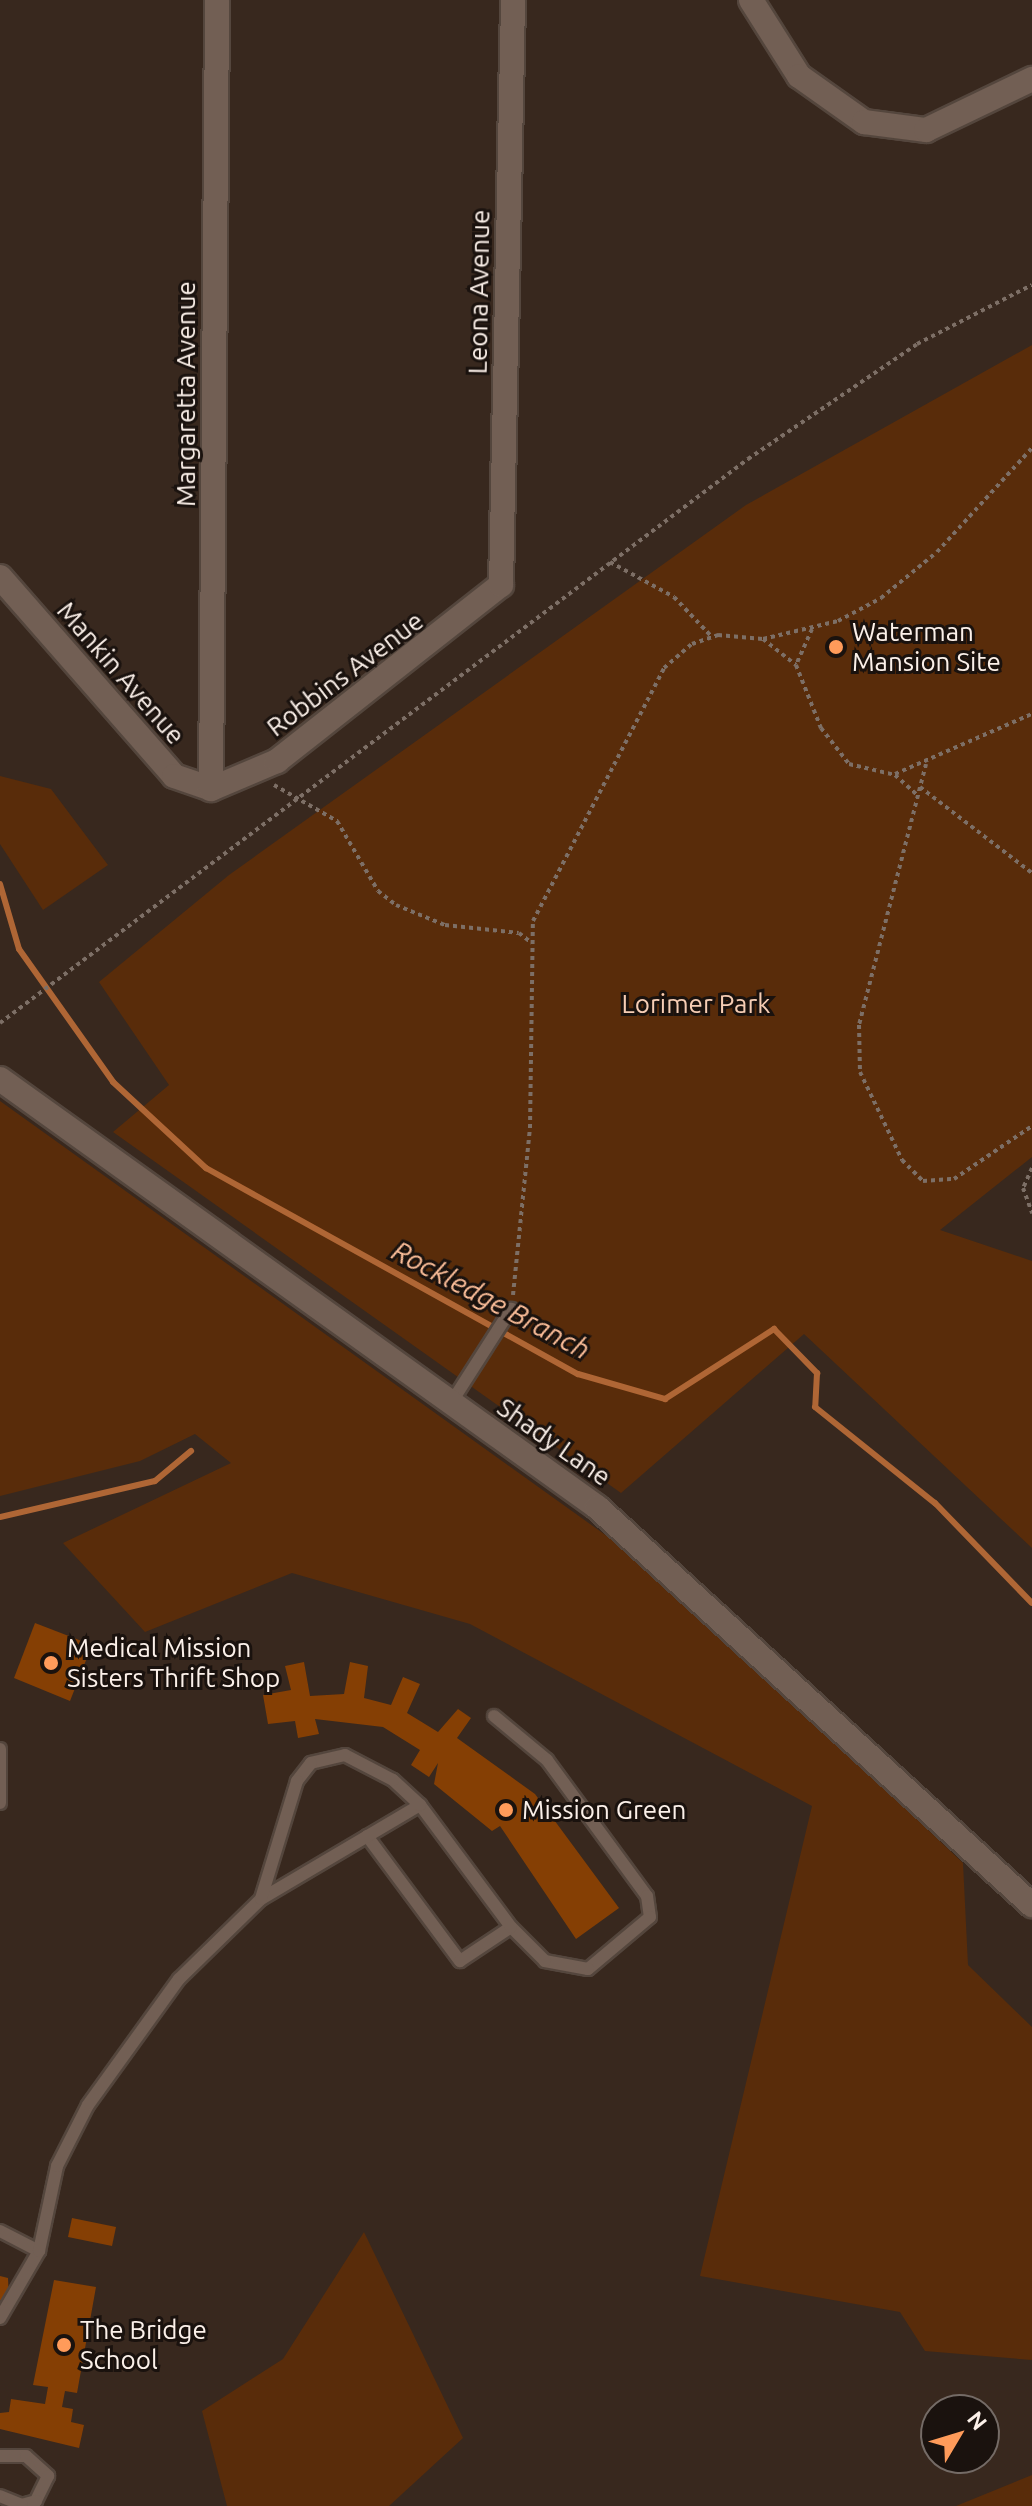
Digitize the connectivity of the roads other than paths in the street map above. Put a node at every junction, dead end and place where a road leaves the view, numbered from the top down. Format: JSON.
{"nodes":[{"id":1,"x":217,"y":0,"type":"edge"},
{"id":2,"x":513,"y":0,"type":"edge"},
{"id":3,"x":751,"y":0,"type":"edge"},
{"id":4,"x":1032,"y":79,"type":"edge"},
{"id":5,"x":0,"y":577,"type":"edge"},
{"id":6,"x":501,"y":585,"type":"joint"},
{"id":7,"x":211,"y":789,"type":"junction"},
{"id":8,"x":0,"y":1079,"type":"edge"},
{"id":9,"x":511,"y":1309,"type":"road end"},
{"id":10,"x":451,"y":1403,"type":"junction"},
{"id":11,"x":494,"y":1716,"type":"dead end"},
{"id":12,"x":0,"y":1749,"type":"edge"},
{"id":13,"x":0,"y":1803,"type":"edge"},
{"id":14,"x":420,"y":1805,"type":"junction"},
{"id":15,"x":367,"y":1836,"type":"junction"},
{"id":16,"x":261,"y":1899,"type":"junction"},
{"id":17,"x":1032,"y":1905,"type":"edge"},
{"id":18,"x":511,"y":1927,"type":"junction"},
{"id":19,"x":0,"y":2231,"type":"edge"},
{"id":20,"x":39,"y":2251,"type":"junction"},
{"id":21,"x":0,"y":2318,"type":"edge"},
{"id":22,"x":0,"y":2456,"type":"edge"},
{"id":23,"x":0,"y":2496,"type":"edge"}],
"edges":[{"from":1,"to":7,"type":"street","name":"Margaretta Avenue"},
{"from":2,"to":6,"type":"street","name":"Leona Avenue"},
{"from":3,"to":4,"type":"street"},
{"from":5,"to":7,"type":"street","name":"Mankin Avenue"},
{"from":6,"to":7,"type":"street","name":"Robbins Avenue"},
{"from":8,"to":10,"type":"street","name":"Shady Lane"},
{"from":9,"to":10,"type":"lane"},
{"from":10,"to":17,"type":"street","name":"Shady Lane"},
{"from":11,"to":18,"type":"lane"},
{"from":12,"to":13,"type":"lane"},
{"from":14,"to":15,"type":"lane"},
{"from":14,"to":16,"type":"lane"},
{"from":14,"to":18,"type":"lane"},
{"from":15,"to":16,"type":"lane"},
{"from":15,"to":18,"type":"lane"},
{"from":16,"to":20,"type":"lane"},
{"from":19,"to":20,"type":"lane"},
{"from":20,"to":21,"type":"lane"},
{"from":22,"to":23,"type":"lane"}]}
